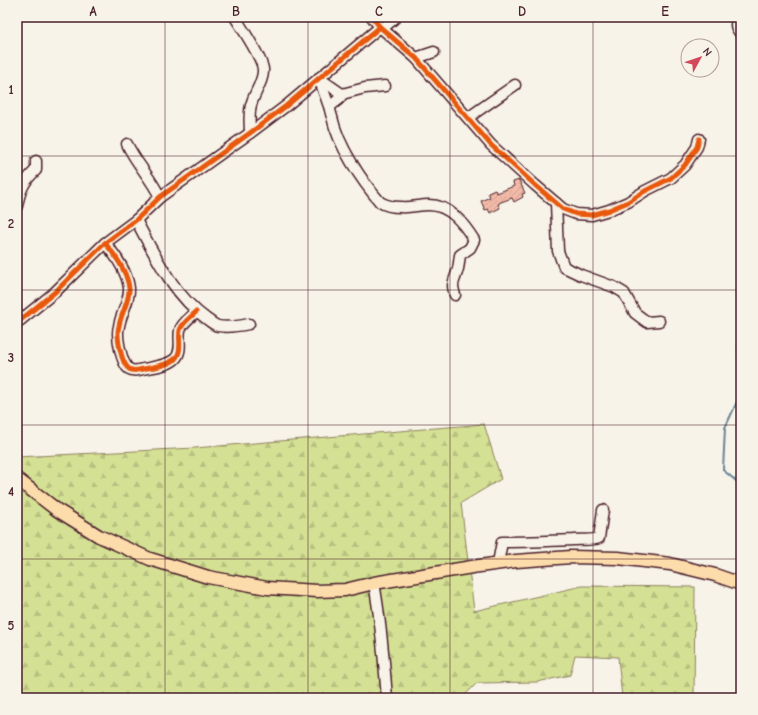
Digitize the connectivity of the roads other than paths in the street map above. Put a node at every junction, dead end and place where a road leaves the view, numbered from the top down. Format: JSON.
{"nodes":[{"id":1,"x":235,"y":17,"type":"edge"},
{"id":2,"x":372,"y":17,"type":"edge"},
{"id":3,"x":396,"y":17,"type":"edge"},
{"id":4,"x":738,"y":17,"type":"edge"},
{"id":5,"x":381,"y":28,"type":"junction"},
{"id":6,"x":741,"y":34,"type":"edge"},
{"id":7,"x":434,"y":52,"type":"dead end"},
{"id":8,"x":416,"y":58,"type":"junction"},
{"id":9,"x":319,"y":78,"type":"junction"},
{"id":10,"x":515,"y":85,"type":"dead end"},
{"id":11,"x":385,"y":86,"type":"dead end"},
{"id":12,"x":342,"y":94,"type":"junction"},
{"id":13,"x":330,"y":109,"type":"junction"},
{"id":14,"x":468,"y":117,"type":"junction"},
{"id":15,"x":250,"y":133,"type":"junction"},
{"id":16,"x":699,"y":139,"type":"dead end"},
{"id":17,"x":127,"y":144,"type":"dead end"},
{"id":18,"x":36,"y":161,"type":"dead end"},
{"id":19,"x":160,"y":197,"type":"junction"},
{"id":20,"x":556,"y":203,"type":"junction"},
{"id":21,"x":17,"y":206,"type":"edge"},
{"id":22,"x":136,"y":220,"type":"junction"},
{"id":23,"x":105,"y":243,"type":"junction"},
{"id":24,"x":455,"y":295,"type":"dead end"},
{"id":25,"x":196,"y":312,"type":"junction"},
{"id":26,"x":659,"y":321,"type":"dead end"},
{"id":27,"x":17,"y":323,"type":"edge"},
{"id":28,"x":249,"y":324,"type":"dead end"},
{"id":29,"x":17,"y":479,"type":"edge"},
{"id":30,"x":603,"y":510,"type":"dead end"},
{"id":31,"x":498,"y":563,"type":"junction"},
{"id":32,"x":374,"y":583,"type":"junction"},
{"id":33,"x":741,"y":584,"type":"edge"},
{"id":34,"x":386,"y":698,"type":"edge"}],
"edges":[{"from":1,"to":15,"type":"street"},
{"from":2,"to":5,"type":"street"},
{"from":3,"to":5,"type":"street"},
{"from":4,"to":6,"type":"street"},
{"from":5,"to":8,"type":"street"},
{"from":5,"to":9,"type":"street"},
{"from":7,"to":8,"type":"street"},
{"from":8,"to":14,"type":"street"},
{"from":9,"to":12,"type":"street"},
{"from":9,"to":13,"type":"street"},
{"from":9,"to":15,"type":"street"},
{"from":10,"to":14,"type":"street"},
{"from":11,"to":12,"type":"street"},
{"from":12,"to":13,"type":"street"},
{"from":13,"to":24,"type":"street"},
{"from":14,"to":20,"type":"street"},
{"from":15,"to":19,"type":"street"},
{"from":16,"to":20,"type":"street"},
{"from":17,"to":19,"type":"street"},
{"from":18,"to":21,"type":"street"},
{"from":19,"to":22,"type":"street"},
{"from":20,"to":26,"type":"street"},
{"from":22,"to":23,"type":"street"},
{"from":22,"to":25,"type":"street"},
{"from":23,"to":25,"type":"street"},
{"from":23,"to":27,"type":"street"},
{"from":25,"to":28,"type":"street"},
{"from":29,"to":32,"type":"main road"},
{"from":30,"to":31,"type":"street"},
{"from":31,"to":32,"type":"main road"},
{"from":31,"to":33,"type":"main road"},
{"from":32,"to":34,"type":"street"}]}
